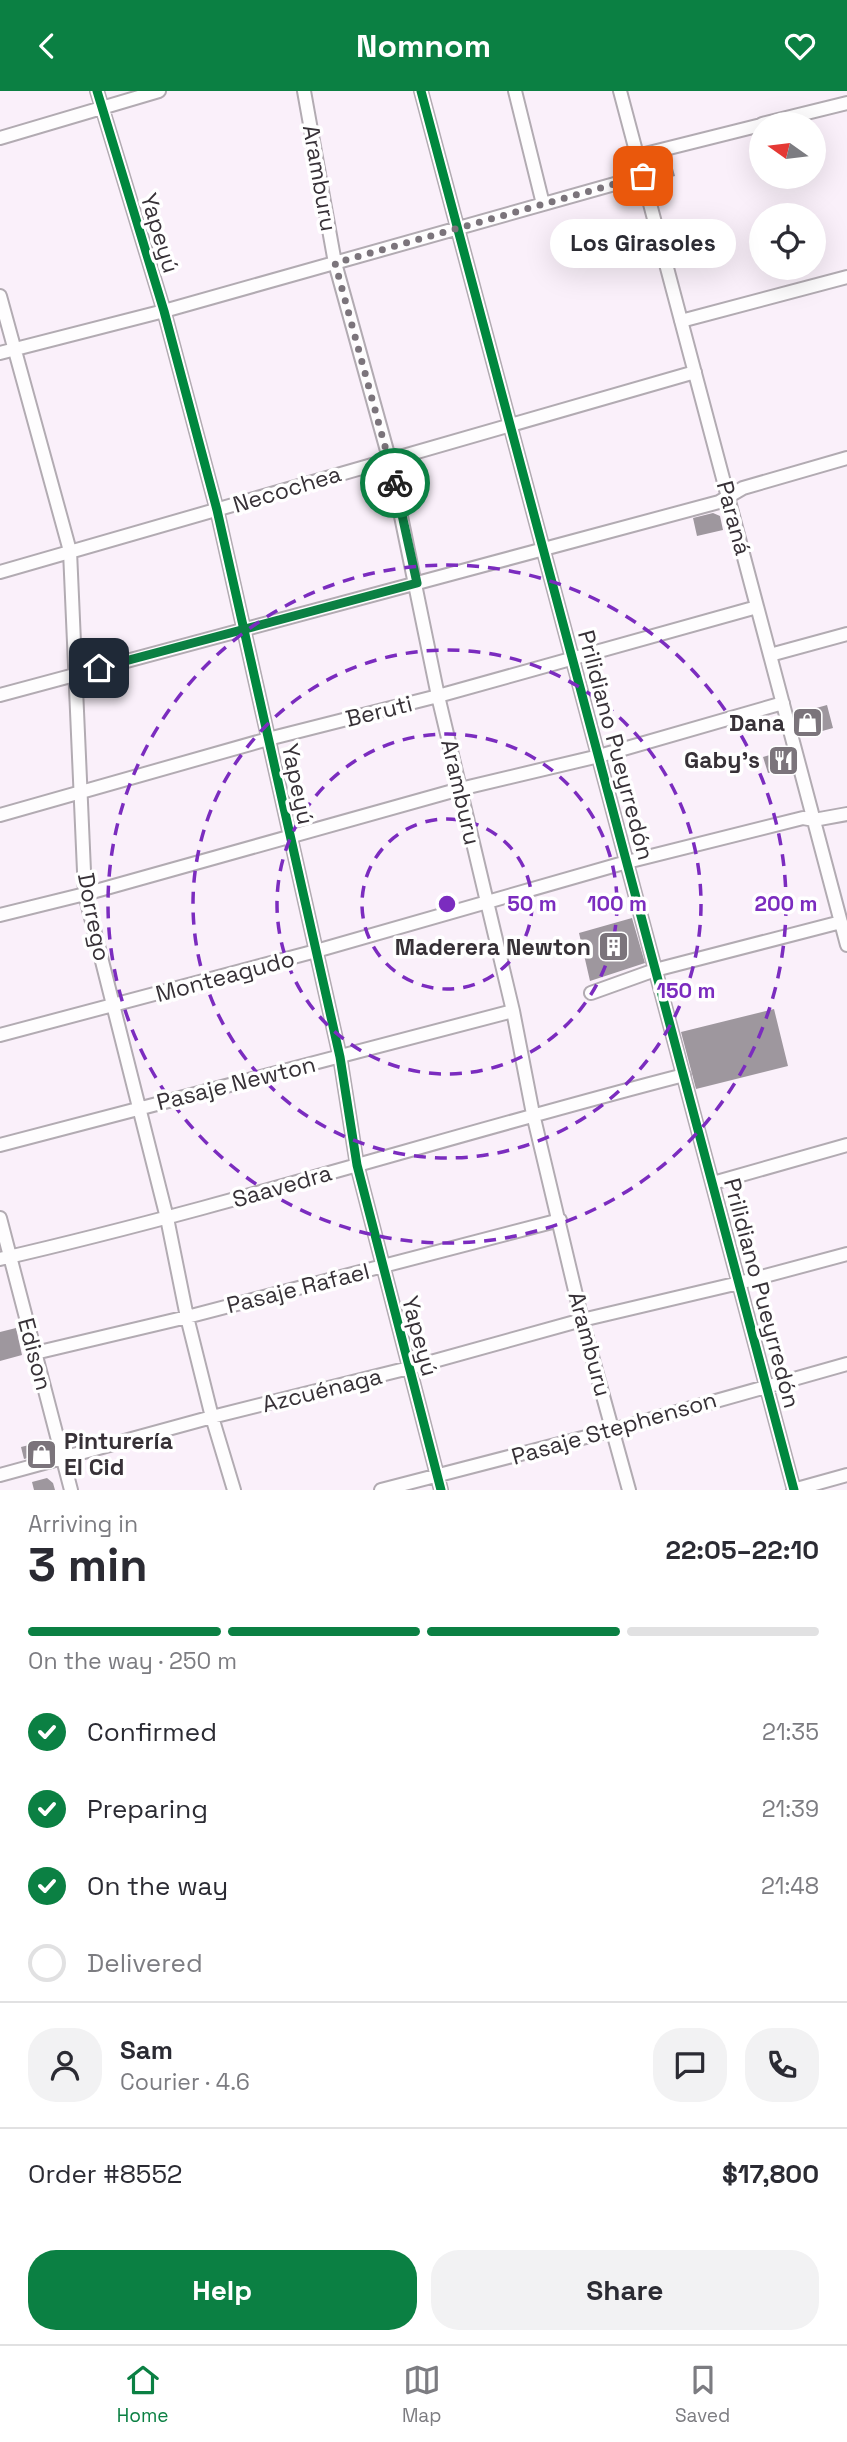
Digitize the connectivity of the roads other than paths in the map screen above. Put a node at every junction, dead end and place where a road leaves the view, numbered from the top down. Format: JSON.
{"nodes":[{"id":1,"x":97,"y":91,"type":"edge"},
{"id":2,"x":159,"y":91,"type":"edge"},
{"id":3,"x":304,"y":91,"type":"edge"},
{"id":4,"x":421,"y":91,"type":"edge"},
{"id":5,"x":515,"y":91,"type":"edge"},
{"id":6,"x":620,"y":91,"type":"edge"},
{"id":7,"x":847,"y":103,"type":"edge"},
{"id":8,"x":102,"y":107,"type":"junction"},
{"id":9,"x":811,"y":112,"type":"edge"},
{"id":10,"x":749,"y":127,"type":"edge"},
{"id":11,"x":0,"y":138,"type":"edge"},
{"id":12,"x":637,"y":156,"type":"junction"},
{"id":13,"x":643,"y":176,"type":"junction"},
{"id":14,"x":544,"y":204,"type":"junction"},
{"id":15,"x":458,"y":228,"type":"junction"},
{"id":16,"x":335,"y":263,"type":"junction"},
{"id":17,"x":847,"y":277,"type":"edge"},
{"id":18,"x":0,"y":296,"type":"edge"},
{"id":19,"x":164,"y":311,"type":"junction"},
{"id":20,"x":681,"y":321,"type":"junction"},
{"id":21,"x":15,"y":349,"type":"junction"},
{"id":22,"x":0,"y":353,"type":"edge"},
{"id":23,"x":695,"y":372,"type":"junction"},
{"id":24,"x":510,"y":424,"type":"junction"},
{"id":25,"x":389,"y":458,"type":"junction"},
{"id":26,"x":847,"y":458,"type":"edge"},
{"id":27,"x":728,"y":496,"type":"junction"},
{"id":28,"x":217,"y":510,"type":"junction"},
{"id":29,"x":70,"y":551,"type":"junction"},
{"id":30,"x":544,"y":551,"type":"junction"},
{"id":31,"x":0,"y":572,"type":"edge"},
{"id":32,"x":417,"y":583,"type":"junction"},
{"id":33,"x":757,"y":607,"type":"junction"},
{"id":34,"x":244,"y":630,"type":"junction"},
{"id":35,"x":847,"y":634,"type":"edge"},
{"id":36,"x":770,"y":655,"type":"junction"},
{"id":37,"x":573,"y":659,"type":"junction"},
{"id":38,"x":75,"y":674,"type":"junction"},
{"id":39,"x":0,"y":695,"type":"edge"},
{"id":40,"x":438,"y":696,"type":"junction"},
{"id":41,"x":783,"y":703,"type":"junction"},
{"id":42,"x":268,"y":739,"type":"junction"},
{"id":43,"x":599,"y":756,"type":"junction"},
{"id":44,"x":460,"y":789,"type":"junction"},
{"id":45,"x":81,"y":793,"type":"junction"},
{"id":46,"x":847,"y":814,"type":"edge"},
{"id":47,"x":0,"y":815,"type":"edge"},
{"id":48,"x":814,"y":820,"type":"junction"},
{"id":49,"x":289,"y":837,"type":"junction"},
{"id":50,"x":627,"y":862,"type":"junction"},
{"id":51,"x":85,"y":894,"type":"junction"},
{"id":52,"x":486,"y":901,"type":"junction"},
{"id":53,"x":0,"y":915,"type":"edge"},
{"id":54,"x":841,"y":922,"type":"junction"},
{"id":55,"x":847,"y":945,"type":"edge"},
{"id":56,"x":316,"y":951,"type":"junction"},
{"id":57,"x":655,"y":970,"type":"junction"},
{"id":58,"x":590,"y":993,"type":"dead end"},
{"id":59,"x":114,"y":1006,"type":"junction"},
{"id":60,"x":513,"y":1011,"type":"junction"},
{"id":61,"x":0,"y":1035,"type":"edge"},
{"id":62,"x":340,"y":1056,"type":"junction"},
{"id":63,"x":684,"y":1075,"type":"junction"},
{"id":64,"x":139,"y":1108,"type":"junction"},
{"id":65,"x":533,"y":1114,"type":"junction"},
{"id":66,"x":0,"y":1145,"type":"edge"},
{"id":67,"x":847,"y":1145,"type":"edge"},
{"id":68,"x":357,"y":1165,"type":"junction"},
{"id":69,"x":713,"y":1183,"type":"junction"},
{"id":70,"x":0,"y":1218,"type":"edge"},
{"id":71,"x":167,"y":1218,"type":"junction"},
{"id":72,"x":560,"y":1220,"type":"junction"},
{"id":73,"x":847,"y":1254,"type":"edge"},
{"id":74,"x":5,"y":1258,"type":"edge"},
{"id":75,"x":382,"y":1267,"type":"junction"},
{"id":76,"x":739,"y":1283,"type":"junction"},
{"id":77,"x":187,"y":1317,"type":"junction"},
{"id":78,"x":582,"y":1321,"type":"junction"},
{"id":79,"x":35,"y":1353,"type":"junction"},
{"id":80,"x":847,"y":1364,"type":"edge"},
{"id":81,"x":409,"y":1369,"type":"junction"},
{"id":82,"x":766,"y":1385,"type":"junction"},
{"id":83,"x":212,"y":1417,"type":"junction"},
{"id":84,"x":613,"y":1430,"type":"junction"},
{"id":85,"x":63,"y":1458,"type":"junction"},
{"id":86,"x":0,"y":1475,"type":"edge"},
{"id":87,"x":847,"y":1475,"type":"edge"},
{"id":88,"x":437,"y":1477,"type":"junction"},
{"id":89,"x":71,"y":1490,"type":"edge"},
{"id":90,"x":234,"y":1490,"type":"edge"},
{"id":91,"x":381,"y":1490,"type":"edge"},
{"id":92,"x":441,"y":1490,"type":"edge"},
{"id":93,"x":629,"y":1490,"type":"edge"},
{"id":94,"x":794,"y":1490,"type":"edge"}],
"edges":[{"from":1,"to":8,"type":"street","name":"Yapeyú"},
{"from":2,"to":8,"type":"street"},
{"from":3,"to":16,"type":"street","name":"Aramburu"},
{"from":4,"to":15,"type":"street","name":"Prilidiano Pueyrredón"},
{"from":5,"to":14,"type":"street"},
{"from":6,"to":12,"type":"street","name":"Paraná"},
{"from":7,"to":9,"type":"street"},
{"from":8,"to":11,"type":"street"},
{"from":8,"to":19,"type":"street","name":"Yapeyú"},
{"from":10,"to":12,"type":"street"},
{"from":12,"to":13,"type":"street","name":"Paraná"},
{"from":13,"to":14,"type":"street"},
{"from":13,"to":20,"type":"street","name":"Paraná"},
{"from":14,"to":15,"type":"street"},
{"from":15,"to":16,"type":"street"},
{"from":15,"to":24,"type":"street","name":"Prilidiano Pueyrredón"},
{"from":16,"to":19,"type":"street"},
{"from":16,"to":25,"type":"street","name":"Aramburu"},
{"from":17,"to":20,"type":"street"},
{"from":18,"to":21,"type":"street","name":"Dorrego"},
{"from":19,"to":21,"type":"street"},
{"from":19,"to":28,"type":"street","name":"Yapeyú"},
{"from":20,"to":23,"type":"street","name":"Paraná"},
{"from":21,"to":22,"type":"street"},
{"from":21,"to":29,"type":"street","name":"Dorrego"},
{"from":23,"to":24,"type":"street","name":"Necochea"},
{"from":23,"to":27,"type":"street","name":"Paraná"},
{"from":24,"to":25,"type":"street","name":"Necochea"},
{"from":24,"to":30,"type":"street","name":"Prilidiano Pueyrredón"},
{"from":25,"to":28,"type":"street","name":"Necochea"},
{"from":25,"to":32,"type":"street","name":"Aramburu"},
{"from":26,"to":27,"type":"street"},
{"from":27,"to":30,"type":"street"},
{"from":27,"to":33,"type":"street","name":"Paraná"},
{"from":28,"to":29,"type":"street","name":"Necochea"},
{"from":28,"to":34,"type":"street","name":"Yapeyú"},
{"from":29,"to":31,"type":"street","name":"Necochea"},
{"from":29,"to":38,"type":"street","name":"Dorrego"},
{"from":30,"to":32,"type":"street"},
{"from":30,"to":37,"type":"street","name":"Prilidiano Pueyrredón"},
{"from":32,"to":34,"type":"street"},
{"from":32,"to":40,"type":"street","name":"Aramburu"},
{"from":33,"to":36,"type":"street","name":"Paraná"},
{"from":33,"to":37,"type":"street","name":"Beruti"},
{"from":34,"to":38,"type":"street"},
{"from":34,"to":42,"type":"street","name":"Yapeyú"},
{"from":35,"to":36,"type":"street"},
{"from":36,"to":41,"type":"street","name":"Paraná"},
{"from":37,"to":40,"type":"street","name":"Beruti"},
{"from":37,"to":43,"type":"street","name":"Prilidiano Pueyrredón"},
{"from":38,"to":39,"type":"street"},
{"from":38,"to":45,"type":"street","name":"Dorrego"},
{"from":40,"to":42,"type":"street","name":"Beruti"},
{"from":40,"to":44,"type":"street","name":"Aramburu"},
{"from":41,"to":43,"type":"street"},
{"from":41,"to":48,"type":"street","name":"Paraná"},
{"from":42,"to":45,"type":"street","name":"Beruti"},
{"from":42,"to":49,"type":"street","name":"Yapeyú"},
{"from":43,"to":44,"type":"street"},
{"from":43,"to":50,"type":"street","name":"Prilidiano Pueyrredón"},
{"from":44,"to":49,"type":"street"},
{"from":44,"to":52,"type":"street","name":"Aramburu"},
{"from":45,"to":47,"type":"street","name":"Beruti"},
{"from":45,"to":51,"type":"street","name":"Dorrego"},
{"from":46,"to":48,"type":"street","name":"Monteagudo"},
{"from":48,"to":50,"type":"street","name":"Monteagudo"},
{"from":48,"to":54,"type":"street","name":"Paraná"},
{"from":49,"to":51,"type":"street"},
{"from":49,"to":56,"type":"street","name":"Yapeyú"},
{"from":50,"to":52,"type":"street","name":"Monteagudo"},
{"from":50,"to":57,"type":"street","name":"Prilidiano Pueyrredón"},
{"from":51,"to":53,"type":"street"},
{"from":51,"to":59,"type":"street","name":"Dorrego"},
{"from":52,"to":56,"type":"street","name":"Monteagudo"},
{"from":52,"to":60,"type":"street","name":"Aramburu"},
{"from":54,"to":55,"type":"street","name":"Paraná"},
{"from":54,"to":57,"type":"street"},
{"from":56,"to":59,"type":"street","name":"Monteagudo"},
{"from":56,"to":62,"type":"street","name":"Yapeyú"},
{"from":57,"to":58,"type":"street"},
{"from":57,"to":63,"type":"street","name":"Prilidiano Pueyrredón"},
{"from":59,"to":61,"type":"street","name":"Monteagudo"},
{"from":59,"to":64,"type":"street","name":"Dorrego"},
{"from":60,"to":62,"type":"street","name":"Pasaje Newton"},
{"from":60,"to":65,"type":"street","name":"Aramburu"},
{"from":62,"to":64,"type":"street","name":"Pasaje Newton"},
{"from":62,"to":68,"type":"street","name":"Yapeyú"},
{"from":63,"to":65,"type":"street","name":"Saavedra"},
{"from":63,"to":69,"type":"street","name":"Prilidiano Pueyrredón"},
{"from":64,"to":66,"type":"street","name":"Pasaje Newton"},
{"from":64,"to":71,"type":"street","name":"Dorrego"},
{"from":65,"to":68,"type":"street","name":"Saavedra"},
{"from":65,"to":72,"type":"street","name":"Aramburu"},
{"from":67,"to":69,"type":"street"},
{"from":68,"to":71,"type":"street","name":"Saavedra"},
{"from":68,"to":75,"type":"street","name":"Yapeyú"},
{"from":69,"to":76,"type":"street","name":"Prilidiano Pueyrredón"},
{"from":70,"to":74,"type":"street","name":"Edison"},
{"from":71,"to":74,"type":"street","name":"Saavedra"},
{"from":71,"to":77,"type":"street","name":"Dorrego"},
{"from":72,"to":75,"type":"street","name":"Pasaje Rafael"},
{"from":72,"to":78,"type":"street","name":"Aramburu"},
{"from":73,"to":76,"type":"street","name":"Azcuénaga"},
{"from":74,"to":79,"type":"street","name":"Edison"},
{"from":75,"to":77,"type":"street","name":"Pasaje Rafael"},
{"from":75,"to":81,"type":"street","name":"Yapeyú"},
{"from":76,"to":78,"type":"street","name":"Azcuénaga"},
{"from":76,"to":82,"type":"street","name":"Prilidiano Pueyrredón"},
{"from":77,"to":79,"type":"street","name":"Pasaje Rafael"},
{"from":77,"to":83,"type":"street","name":"Dorrego"},
{"from":78,"to":81,"type":"street","name":"Azcuénaga"},
{"from":78,"to":84,"type":"street","name":"Aramburu"},
{"from":79,"to":85,"type":"street","name":"Edison"},
{"from":80,"to":82,"type":"street","name":"Pasaje Stephenson"},
{"from":81,"to":83,"type":"street","name":"Azcuénaga"},
{"from":81,"to":88,"type":"street","name":"Yapeyú"},
{"from":82,"to":84,"type":"street","name":"Pasaje Stephenson"},
{"from":82,"to":94,"type":"street","name":"Prilidiano Pueyrredón"},
{"from":83,"to":85,"type":"street","name":"Azcuénaga"},
{"from":83,"to":90,"type":"street","name":"Dorrego"},
{"from":84,"to":88,"type":"street","name":"Pasaje Stephenson"},
{"from":84,"to":93,"type":"street","name":"Aramburu"},
{"from":85,"to":86,"type":"street","name":"Azcuénaga"},
{"from":85,"to":89,"type":"street","name":"Edison"},
{"from":87,"to":94,"type":"street"},
{"from":88,"to":91,"type":"street","name":"Pasaje Stephenson"},
{"from":88,"to":92,"type":"street","name":"Yapeyú"}]}
